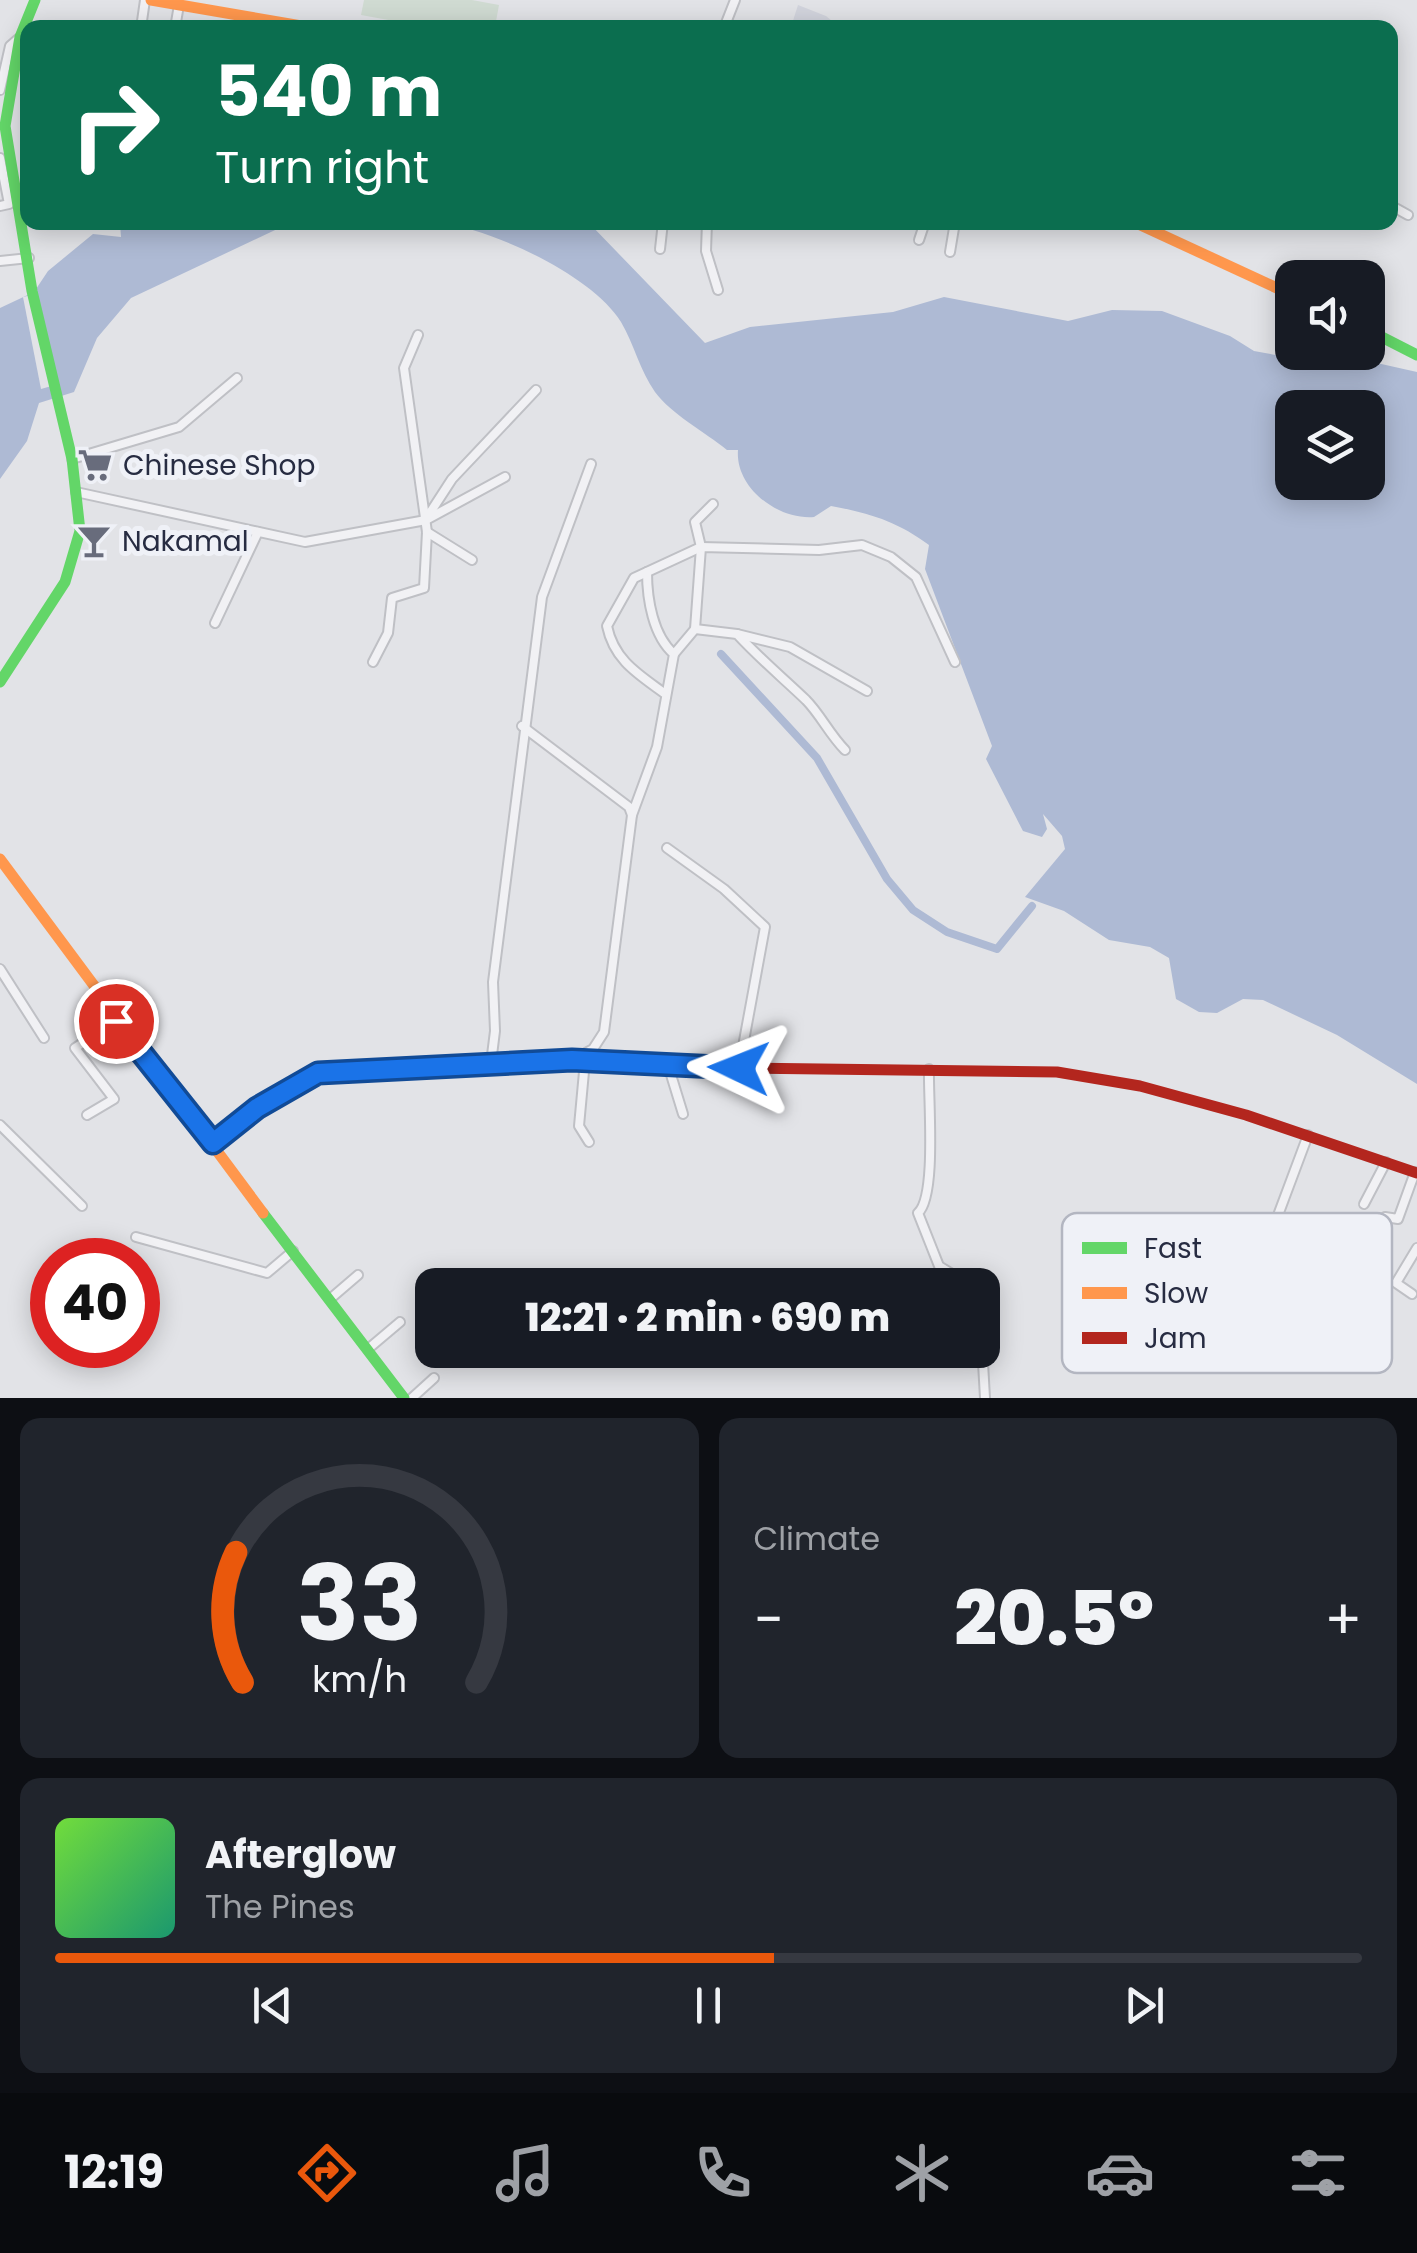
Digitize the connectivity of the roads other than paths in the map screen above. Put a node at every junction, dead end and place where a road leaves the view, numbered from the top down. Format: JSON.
{"nodes":[{"id":1,"x":148,"y":0,"type":"edge"},
{"id":2,"x":179,"y":5,"type":"junction"},
{"id":3,"x":176,"y":20,"type":"edge"},
{"id":4,"x":266,"y":20,"type":"edge"},
{"id":5,"x":20,"y":37,"type":"joint"},
{"id":6,"x":0,"y":90,"type":"edge"},
{"id":7,"x":4,"y":101,"type":"edge"},
{"id":8,"x":3,"y":128,"type":"edge"},
{"id":9,"x":4,"y":148,"type":"edge"},
{"id":10,"x":5,"y":164,"type":"edge"},
{"id":11,"x":12,"y":196,"type":"junction"},
{"id":12,"x":0,"y":206,"type":"edge"},
{"id":13,"x":1398,"y":209,"type":"edge"},
{"id":14,"x":1408,"y":215,"type":"dead end"},
{"id":15,"x":20,"y":227,"type":"edge"},
{"id":16,"x":21,"y":230,"type":"edge"},
{"id":17,"x":662,"y":230,"type":"edge"},
{"id":18,"x":707,"y":230,"type":"edge"},
{"id":19,"x":922,"y":230,"type":"edge"},
{"id":20,"x":954,"y":230,"type":"edge"},
{"id":21,"x":1151,"y":230,"type":"edge"},
{"id":22,"x":919,"y":240,"type":"dead end"},
{"id":23,"x":660,"y":249,"type":"dead end"},
{"id":24,"x":950,"y":252,"type":"dead end"},
{"id":25,"x":28,"y":258,"type":"junction"},
{"id":26,"x":0,"y":261,"type":"edge"},
{"id":27,"x":1275,"y":287,"type":"edge"},
{"id":28,"x":718,"y":290,"type":"dead end"},
{"id":29,"x":418,"y":335,"type":"dead end"},
{"id":30,"x":1385,"y":339,"type":"edge"},
{"id":31,"x":1417,"y":355,"type":"edge"},
{"id":32,"x":238,"y":378,"type":"dead end"},
{"id":33,"x":536,"y":390,"type":"dead end"},
{"id":34,"x":72,"y":459,"type":"junction"},
{"id":35,"x":591,"y":464,"type":"dead end"},
{"id":36,"x":505,"y":477,"type":"dead end"},
{"id":37,"x":76,"y":492,"type":"junction"},
{"id":38,"x":713,"y":504,"type":"dead end"},
{"id":39,"x":426,"y":520,"type":"junction"},
{"id":40,"x":258,"y":532,"type":"junction"},
{"id":41,"x":427,"y":532,"type":"junction"},
{"id":42,"x":701,"y":547,"type":"junction"},
{"id":43,"x":472,"y":560,"type":"dead end"},
{"id":44,"x":647,"y":572,"type":"junction"},
{"id":45,"x":215,"y":623,"type":"dead end"},
{"id":46,"x":696,"y":629,"type":"junction"},
{"id":47,"x":737,"y":634,"type":"junction"},
{"id":48,"x":674,"y":654,"type":"junction"},
{"id":49,"x":372,"y":662,"type":"dead end"},
{"id":50,"x":955,"y":662,"type":"dead end"},
{"id":51,"x":4,"y":666,"type":"edge"},
{"id":52,"x":0,"y":682,"type":"edge"},
{"id":53,"x":868,"y":691,"type":"dead end"},
{"id":54,"x":664,"y":693,"type":"junction"},
{"id":55,"x":522,"y":726,"type":"junction"},
{"id":56,"x":845,"y":750,"type":"dead end"},
{"id":57,"x":632,"y":815,"type":"junction"},
{"id":58,"x":668,"y":848,"type":"dead end"},
{"id":59,"x":0,"y":859,"type":"edge"},
{"id":60,"x":0,"y":969,"type":"edge"},
{"id":61,"x":116,"y":1021,"type":"junction"},
{"id":62,"x":44,"y":1038,"type":"dead end"},
{"id":63,"x":578,"y":1060,"type":"junction"},
{"id":64,"x":491,"y":1063,"type":"junction"},
{"id":65,"x":668,"y":1065,"type":"junction"},
{"id":66,"x":739,"y":1068,"type":"junction"},
{"id":67,"x":929,"y":1069,"type":"junction"},
{"id":68,"x":683,"y":1114,"type":"dead end"},
{"id":69,"x":87,"y":1116,"type":"dead end"},
{"id":70,"x":0,"y":1125,"type":"edge"},
{"id":71,"x":1308,"y":1136,"type":"junction"},
{"id":72,"x":589,"y":1142,"type":"dead end"},
{"id":73,"x":213,"y":1143,"type":"junction"},
{"id":74,"x":1386,"y":1162,"type":"junction"},
{"id":75,"x":1416,"y":1172,"type":"edge"},
{"id":76,"x":1364,"y":1204,"type":"dead end"},
{"id":77,"x":82,"y":1206,"type":"dead end"},
{"id":78,"x":1279,"y":1213,"type":"edge"},
{"id":79,"x":1392,"y":1218,"type":"edge"},
{"id":80,"x":136,"y":1236,"type":"dead end"},
{"id":81,"x":1417,"y":1248,"type":"edge"},
{"id":82,"x":293,"y":1251,"type":"junction"},
{"id":83,"x":943,"y":1268,"type":"edge"},
{"id":84,"x":358,"y":1275,"type":"dead end"},
{"id":85,"x":1412,"y":1294,"type":"dead end"},
{"id":86,"x":330,"y":1300,"type":"junction"},
{"id":87,"x":400,"y":1322,"type":"dead end"},
{"id":88,"x":368,"y":1349,"type":"junction"},
{"id":89,"x":984,"y":1368,"type":"edge"},
{"id":90,"x":434,"y":1378,"type":"dead end"},
{"id":91,"x":404,"y":1398,"type":"edge"},
{"id":92,"x":412,"y":1398,"type":"edge"},
{"id":93,"x":986,"y":1398,"type":"edge"}],
"edges":[{"from":1,"to":2,"type":"street"},
{"from":2,"to":3,"type":"street"},
{"from":2,"to":4,"type":"street"},
{"from":5,"to":6,"type":"street"},
{"from":5,"to":7,"type":"street"},
{"from":7,"to":8,"type":"street"},
{"from":8,"to":9,"type":"street"},
{"from":9,"to":10,"type":"street"},
{"from":10,"to":11,"type":"street"},
{"from":11,"to":12,"type":"street"},
{"from":11,"to":15,"type":"street"},
{"from":13,"to":14,"type":"street"},
{"from":16,"to":25,"type":"street"},
{"from":17,"to":23,"type":"street"},
{"from":18,"to":28,"type":"street"},
{"from":19,"to":22,"type":"street"},
{"from":20,"to":24,"type":"street"},
{"from":21,"to":27,"type":"street"},
{"from":25,"to":26,"type":"street"},
{"from":25,"to":34,"type":"street"},
{"from":29,"to":39,"type":"street"},
{"from":30,"to":31,"type":"street"},
{"from":32,"to":34,"type":"street"},
{"from":33,"to":39,"type":"street"},
{"from":34,"to":37,"type":"street"},
{"from":35,"to":55,"type":"street"},
{"from":36,"to":39,"type":"street"},
{"from":37,"to":40,"type":"street"},
{"from":37,"to":51,"type":"street"},
{"from":38,"to":42,"type":"street"},
{"from":39,"to":40,"type":"street"},
{"from":39,"to":41,"type":"street"},
{"from":40,"to":45,"type":"street"},
{"from":41,"to":43,"type":"street"},
{"from":41,"to":49,"type":"street"},
{"from":42,"to":44,"type":"street"},
{"from":42,"to":46,"type":"street"},
{"from":42,"to":50,"type":"street"},
{"from":44,"to":48,"type":"street"},
{"from":44,"to":54,"type":"street"},
{"from":46,"to":47,"type":"street"},
{"from":46,"to":48,"type":"street"},
{"from":47,"to":53,"type":"street"},
{"from":47,"to":56,"type":"street"},
{"from":48,"to":54,"type":"street"},
{"from":51,"to":52,"type":"street"},
{"from":54,"to":57,"type":"street"},
{"from":55,"to":57,"type":"street"},
{"from":55,"to":64,"type":"street"},
{"from":57,"to":63,"type":"street"},
{"from":58,"to":66,"type":"street"},
{"from":59,"to":61,"type":"street"},
{"from":60,"to":62,"type":"street"},
{"from":61,"to":69,"type":"street"},
{"from":61,"to":73,"type":"street"},
{"from":63,"to":64,"type":"street"},
{"from":63,"to":65,"type":"street"},
{"from":63,"to":72,"type":"street"},
{"from":64,"to":73,"type":"street"},
{"from":65,"to":66,"type":"street"},
{"from":65,"to":68,"type":"street"},
{"from":66,"to":67,"type":"street"},
{"from":67,"to":71,"type":"street"},
{"from":67,"to":83,"type":"street"},
{"from":70,"to":77,"type":"street"},
{"from":71,"to":74,"type":"street"},
{"from":71,"to":78,"type":"street"},
{"from":73,"to":82,"type":"street"},
{"from":74,"to":75,"type":"street"},
{"from":74,"to":76,"type":"street"},
{"from":75,"to":79,"type":"street"},
{"from":80,"to":82,"type":"street"},
{"from":81,"to":85,"type":"street"},
{"from":82,"to":86,"type":"street"},
{"from":84,"to":86,"type":"street"},
{"from":86,"to":88,"type":"street"},
{"from":87,"to":88,"type":"street"},
{"from":88,"to":91,"type":"street"},
{"from":89,"to":93,"type":"street"},
{"from":90,"to":92,"type":"street"}]}
